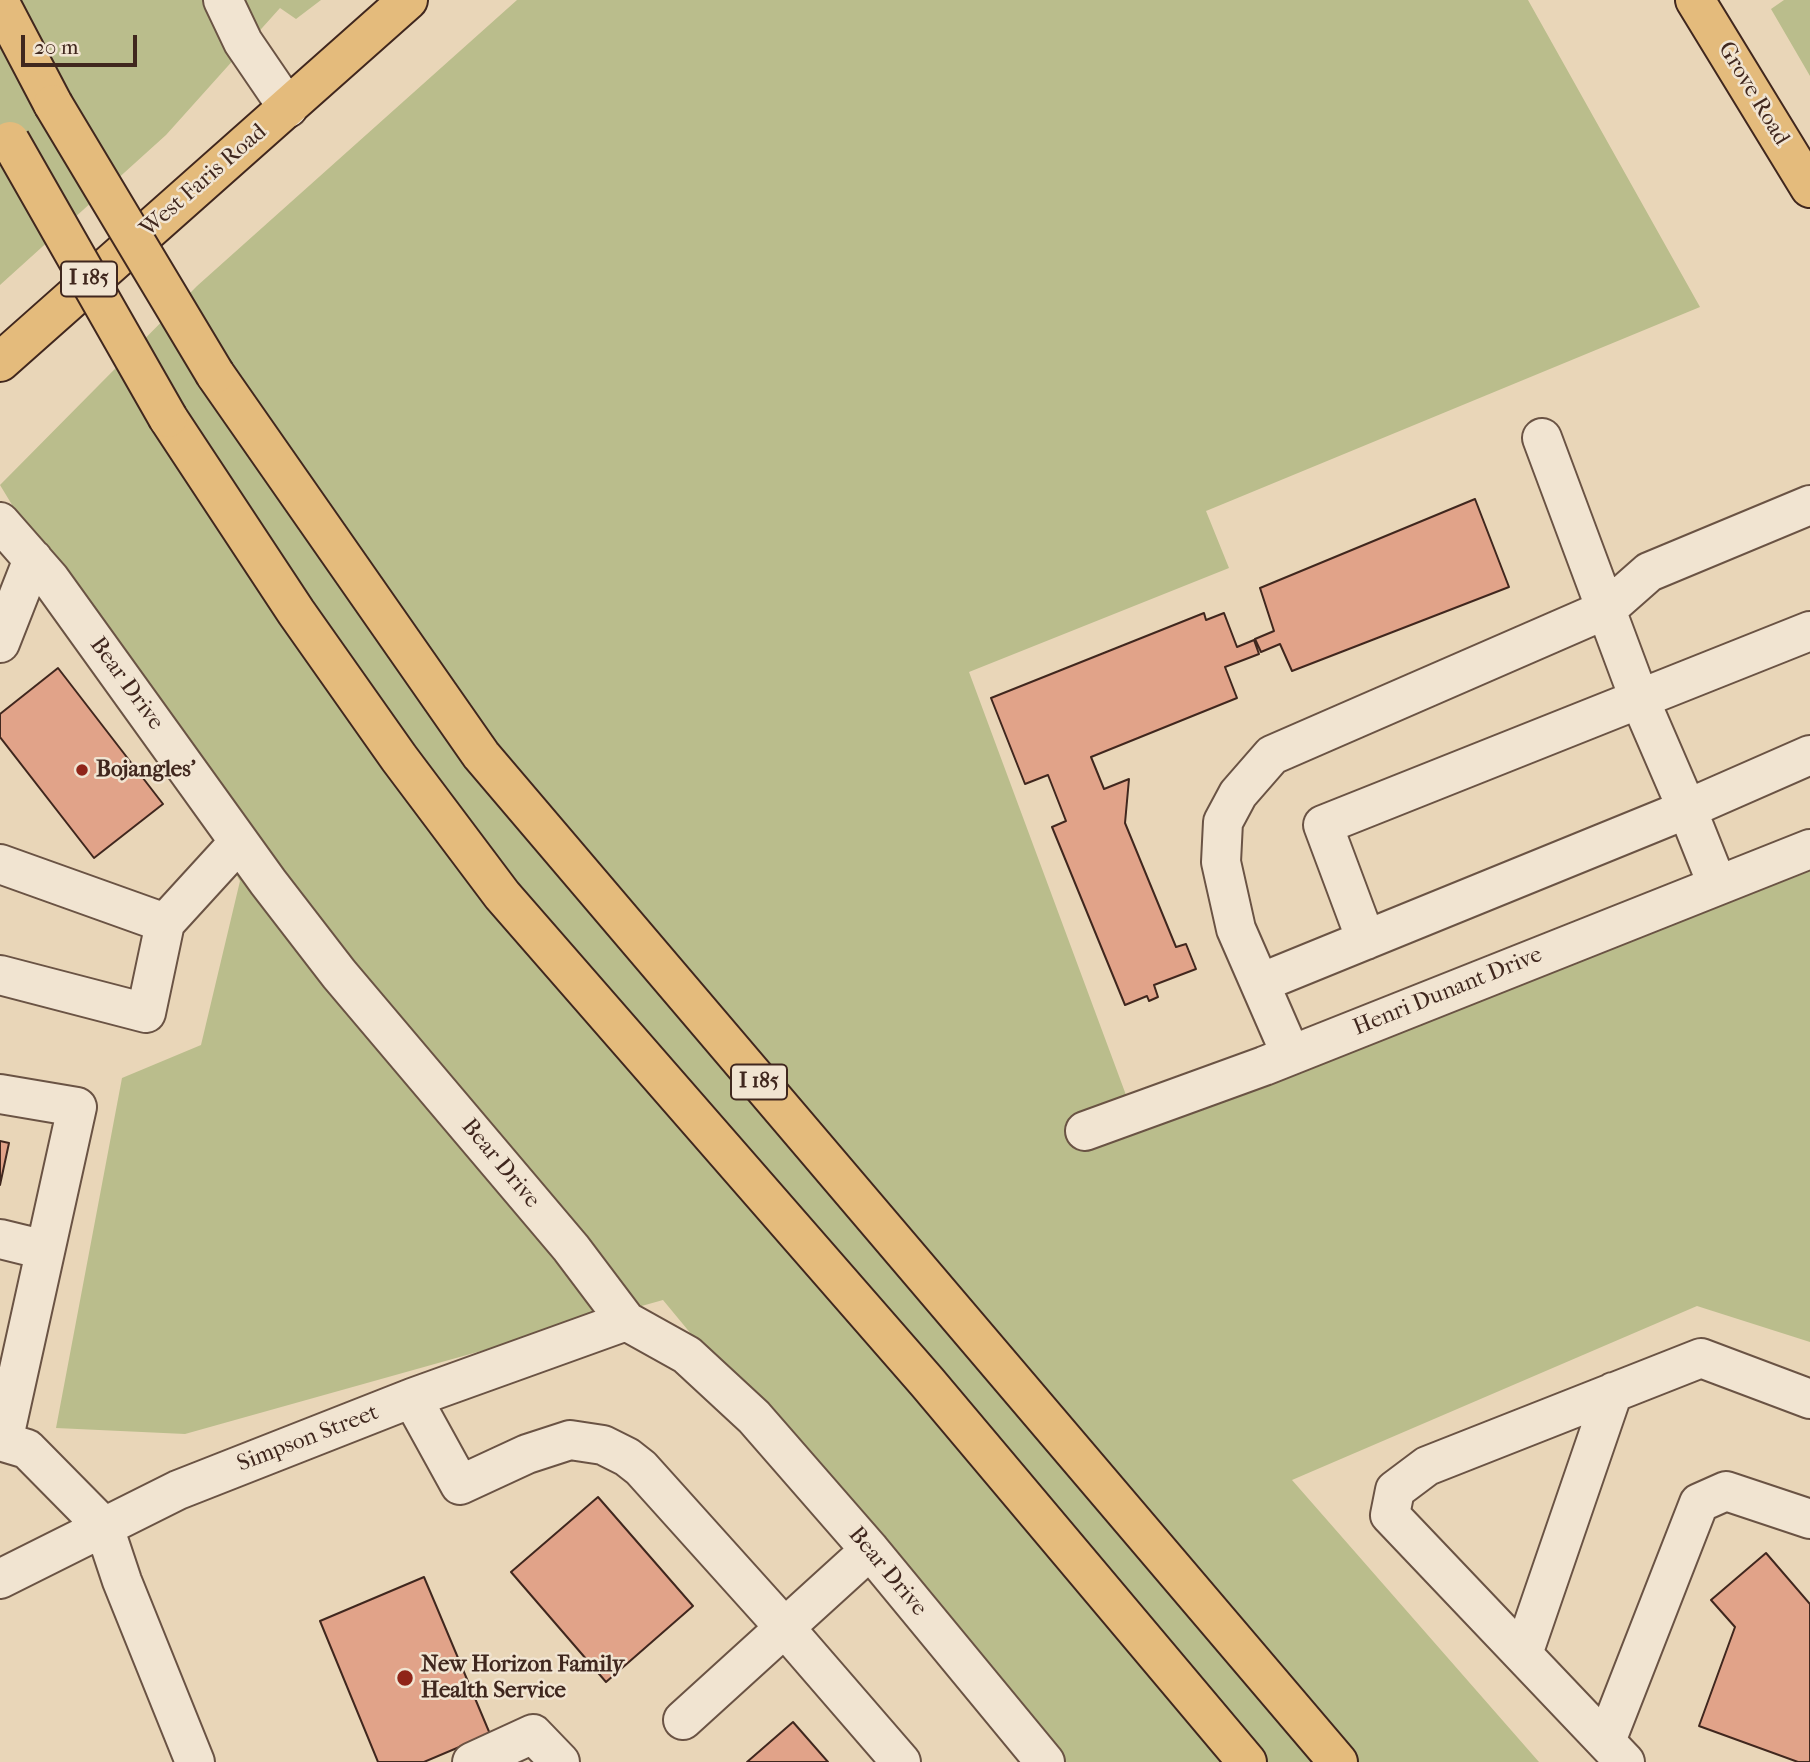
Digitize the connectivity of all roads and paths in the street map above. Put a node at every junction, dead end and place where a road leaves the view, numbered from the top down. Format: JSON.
{"nodes":[{"id":1,"x":223,"y":0,"type":"edge"},
{"id":2,"x":408,"y":0,"type":"edge"},
{"id":3,"x":1697,"y":1,"type":"edge"},
{"id":4,"x":0,"y":3,"type":"edge"},
{"id":5,"x":288,"y":108,"type":"junction"},
{"id":6,"x":5,"y":132,"type":"edge"},
{"id":7,"x":1810,"y":188,"type":"edge"},
{"id":8,"x":0,"y":362,"type":"edge"},
{"id":9,"x":1542,"y":438,"type":"dead end"},
{"id":10,"x":1810,"y":505,"type":"edge"},
{"id":11,"x":0,"y":522,"type":"edge"},
{"id":12,"x":33,"y":559,"type":"junction"},
{"id":13,"x":1607,"y":609,"type":"junction"},
{"id":14,"x":1810,"y":631,"type":"edge"},
{"id":15,"x":0,"y":643,"type":"edge"},
{"id":16,"x":1639,"y":698,"type":"junction"},
{"id":17,"x":1810,"y":755,"type":"edge"},
{"id":18,"x":1687,"y":809,"type":"junction"},
{"id":19,"x":239,"y":842,"type":"junction"},
{"id":20,"x":1810,"y":849,"type":"edge"},
{"id":21,"x":0,"y":864,"type":"edge"},
{"id":22,"x":1717,"y":884,"type":"junction"},
{"id":23,"x":165,"y":923,"type":"junction"},
{"id":24,"x":1366,"y":940,"type":"junction"},
{"id":25,"x":0,"y":975,"type":"edge"},
{"id":26,"x":1260,"y":983,"type":"junction"},
{"id":27,"x":1291,"y":1055,"type":"junction"},
{"id":28,"x":0,"y":1094,"type":"edge"},
{"id":29,"x":1085,"y":1131,"type":"dead end"},
{"id":30,"x":0,"y":1239,"type":"edge"},
{"id":31,"x":45,"y":1250,"type":"junction"},
{"id":32,"x":625,"y":1321,"type":"junction"},
{"id":33,"x":12,"y":1346,"type":"edge"},
{"id":34,"x":1613,"y":1392,"type":"junction"},
{"id":35,"x":412,"y":1398,"type":"junction"},
{"id":36,"x":1810,"y":1399,"type":"edge"},
{"id":37,"x":1,"y":1441,"type":"edge"},
{"id":38,"x":1810,"y":1519,"type":"edge"},
{"id":39,"x":104,"y":1527,"type":"junction"},
{"id":40,"x":870,"y":1550,"type":"junction"},
{"id":41,"x":0,"y":1579,"type":"edge"},
{"id":42,"x":785,"y":1628,"type":"junction"},
{"id":43,"x":1523,"y":1654,"type":"junction"},
{"id":44,"x":683,"y":1720,"type":"dead end"},
{"id":45,"x":1616,"y":1752,"type":"edge"},
{"id":46,"x":195,"y":1762,"type":"edge"},
{"id":47,"x":472,"y":1762,"type":"edge"},
{"id":48,"x":559,"y":1762,"type":"edge"},
{"id":49,"x":901,"y":1762,"type":"edge"},
{"id":50,"x":1045,"y":1762,"type":"edge"},
{"id":51,"x":1247,"y":1762,"type":"edge"},
{"id":52,"x":1338,"y":1762,"type":"edge"}],
"edges":[{"from":1,"to":5,"type":"street"},
{"from":2,"to":5,"type":"main road","name":"West Faris Road"},
{"from":3,"to":7,"type":"main road","name":"Grove Road"},
{"from":4,"to":52,"type":"main road","number":"I 185","bridge":true},
{"from":5,"to":8,"type":"main road","name":"West Faris Road"},
{"from":6,"to":51,"type":"main road","number":"I 185","bridge":true},
{"from":9,"to":13,"type":"street"},
{"from":10,"to":13,"type":"street"},
{"from":11,"to":12,"type":"street","name":"Bear Drive"},
{"from":12,"to":15,"type":"street"},
{"from":12,"to":19,"type":"street","name":"Bear Drive"},
{"from":13,"to":16,"type":"street"},
{"from":13,"to":26,"type":"street"},
{"from":14,"to":16,"type":"street"},
{"from":16,"to":18,"type":"street"},
{"from":16,"to":24,"type":"street"},
{"from":17,"to":18,"type":"street"},
{"from":18,"to":22,"type":"street"},
{"from":18,"to":24,"type":"street"},
{"from":19,"to":23,"type":"street"},
{"from":19,"to":32,"type":"street","name":"Bear Drive"},
{"from":20,"to":22,"type":"street","name":"Henri Dunant Drive"},
{"from":21,"to":23,"type":"street"},
{"from":22,"to":27,"type":"street","name":"Henri Dunant Drive"},
{"from":23,"to":25,"type":"street"},
{"from":24,"to":26,"type":"street"},
{"from":26,"to":27,"type":"street"},
{"from":27,"to":29,"type":"street","name":"Henri Dunant Drive"},
{"from":28,"to":31,"type":"street"},
{"from":30,"to":31,"type":"street"},
{"from":31,"to":33,"type":"street"},
{"from":32,"to":35,"type":"street","name":"Simpson Street"},
{"from":32,"to":40,"type":"street","name":"Bear Drive"},
{"from":33,"to":37,"type":"street"},
{"from":34,"to":36,"type":"street"},
{"from":34,"to":43,"type":"street"},
{"from":34,"to":43,"type":"street"},
{"from":35,"to":39,"type":"street","name":"Simpson Street"},
{"from":35,"to":42,"type":"street"},
{"from":37,"to":39,"type":"street"},
{"from":38,"to":45,"type":"street"},
{"from":39,"to":41,"type":"street","name":"Simpson Street"},
{"from":39,"to":46,"type":"street"},
{"from":40,"to":42,"type":"street"},
{"from":40,"to":50,"type":"street","name":"Bear Drive"},
{"from":42,"to":44,"type":"street"},
{"from":42,"to":49,"type":"street"},
{"from":43,"to":45,"type":"street"},
{"from":47,"to":48,"type":"street"}]}
